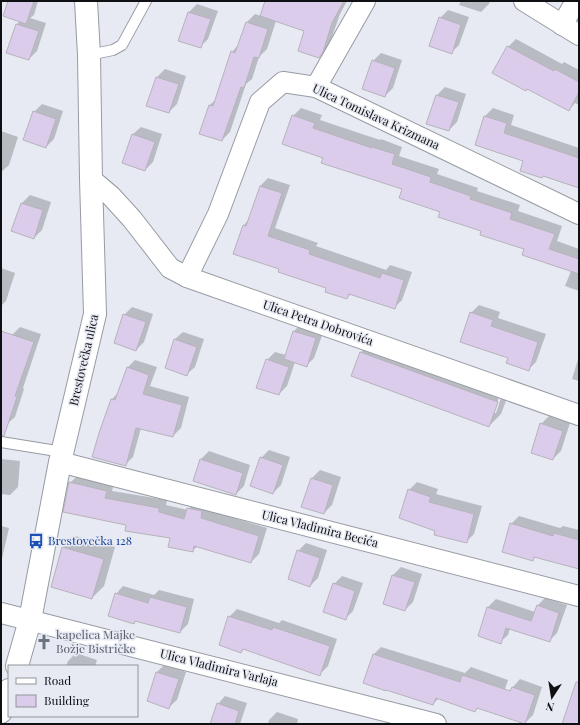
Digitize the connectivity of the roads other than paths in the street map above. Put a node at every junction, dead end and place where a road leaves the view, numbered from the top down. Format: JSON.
{"nodes":[{"id":1,"x":86,"y":1,"type":"edge"},
{"id":2,"x":146,"y":1,"type":"edge"},
{"id":3,"x":365,"y":1,"type":"edge"},
{"id":4,"x":524,"y":1,"type":"edge"},
{"id":5,"x":576,"y":1,"type":"edge"},
{"id":6,"x":571,"y":30,"type":"edge"},
{"id":7,"x":89,"y":55,"type":"junction"},
{"id":8,"x":316,"y":87,"type":"junction"},
{"id":9,"x":91,"y":179,"type":"junction"},
{"id":10,"x":579,"y":214,"type":"edge"},
{"id":11,"x":187,"y":277,"type":"junction"},
{"id":12,"x":579,"y":415,"type":"edge"},
{"id":13,"x":1,"y":442,"type":"edge"},
{"id":14,"x":62,"y":457,"type":"junction"},
{"id":15,"x":579,"y":596,"type":"edge"},
{"id":16,"x":1,"y":613,"type":"edge"},
{"id":17,"x":30,"y":620,"type":"junction"},
{"id":18,"x":17,"y":665,"type":"edge"},
{"id":19,"x":8,"y":693,"type":"edge"},
{"id":20,"x":1,"y":712,"type":"edge"},
{"id":21,"x":436,"y":724,"type":"edge"}],
"edges":[{"from":1,"to":7,"type":"street","name":"Brestovečka ulica"},
{"from":2,"to":7,"type":"lane"},
{"from":3,"to":8,"type":"street"},
{"from":4,"to":6,"type":"street"},
{"from":5,"to":6,"type":"street"},
{"from":7,"to":9,"type":"street","name":"Brestovečka ulica"},
{"from":8,"to":10,"type":"street","name":"Ulica Tomislava Krizmana"},
{"from":8,"to":11,"type":"street","name":"Ulica Tomislava Krizmana"},
{"from":9,"to":11,"type":"street","name":"Ulica Petra Dobrovića"},
{"from":9,"to":14,"type":"street","name":"Brestovečka ulica"},
{"from":11,"to":12,"type":"street","name":"Ulica Petra Dobrovića"},
{"from":13,"to":14,"type":"lane"},
{"from":14,"to":15,"type":"street","name":"Ulica Vladimira Becića"},
{"from":14,"to":17,"type":"street","name":"Brestovečka ulica"},
{"from":16,"to":17,"type":"street","name":"Ulica Vladimira Varlaja"},
{"from":17,"to":18,"type":"street","name":"Brestovečka ulica"},
{"from":17,"to":21,"type":"street","name":"Ulica Vladimira Varlaja"},
{"from":19,"to":20,"type":"street"}]}
